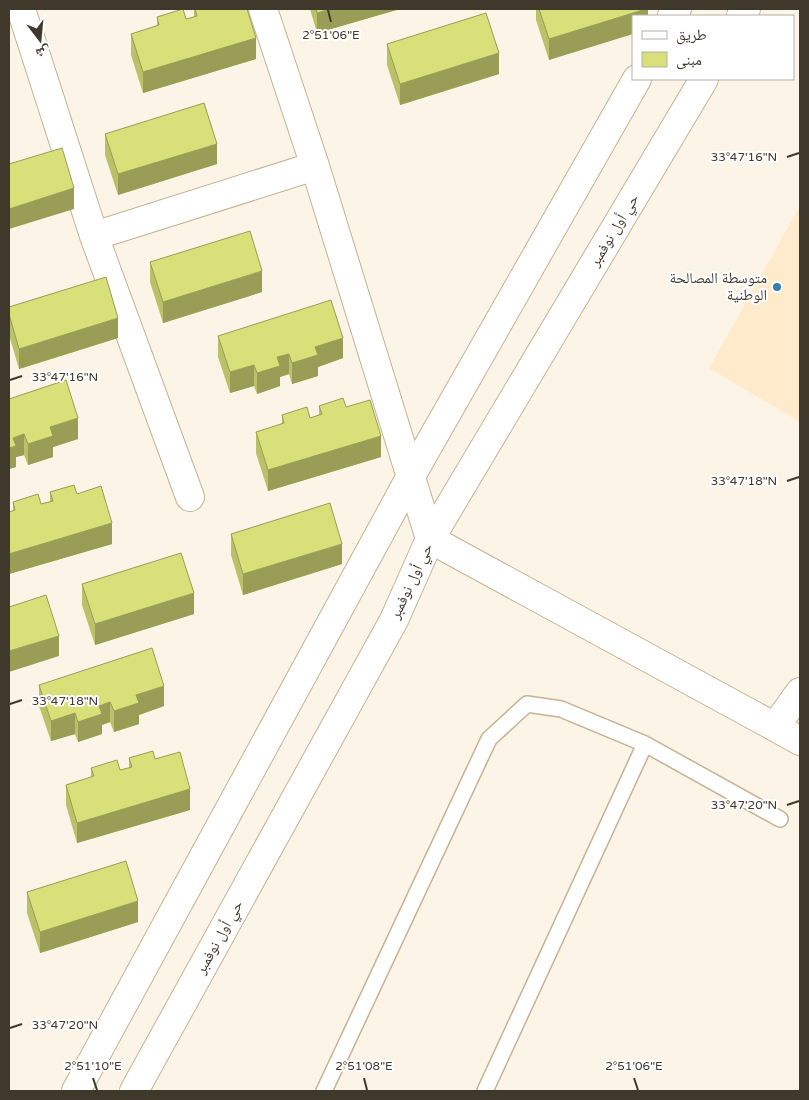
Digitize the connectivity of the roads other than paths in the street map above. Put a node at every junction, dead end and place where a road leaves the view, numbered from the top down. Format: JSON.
{"nodes":[{"id":1,"x":22,"y":9,"type":"edge"},
{"id":2,"x":263,"y":9,"type":"edge"},
{"id":3,"x":636,"y":80,"type":"edge"},
{"id":4,"x":703,"y":80,"type":"edge"},
{"id":5,"x":315,"y":166,"type":"junction"},
{"id":6,"x":94,"y":236,"type":"junction"},
{"id":7,"x":411,"y":476,"type":"junction"},
{"id":8,"x":190,"y":497,"type":"dead end"},
{"id":9,"x":430,"y":539,"type":"junction"},
{"id":10,"x":800,"y":692,"type":"edge"},
{"id":11,"x":775,"y":727,"type":"junction"},
{"id":12,"x":800,"y":742,"type":"edge"},
{"id":13,"x":645,"y":744,"type":"junction"},
{"id":14,"x":780,"y":819,"type":"dead end"},
{"id":15,"x":76,"y":1091,"type":"edge"},
{"id":16,"x":134,"y":1091,"type":"edge"},
{"id":17,"x":324,"y":1091,"type":"edge"},
{"id":18,"x":485,"y":1091,"type":"edge"}],
"edges":[{"from":1,"to":6,"type":"street"},
{"from":2,"to":5,"type":"street"},
{"from":3,"to":7,"type":"street"},
{"from":4,"to":9,"type":"street","name":"حي أول نوفمبر"},
{"from":5,"to":6,"type":"street"},
{"from":5,"to":7,"type":"street"},
{"from":6,"to":8,"type":"street"},
{"from":7,"to":9,"type":"street"},
{"from":7,"to":15,"type":"street"},
{"from":9,"to":11,"type":"street"},
{"from":9,"to":16,"type":"street","name":"حي أول نوفمبر"},
{"from":10,"to":11,"type":"street"},
{"from":11,"to":12,"type":"street"},
{"from":13,"to":14,"type":"lane"},
{"from":13,"to":17,"type":"lane"},
{"from":13,"to":18,"type":"lane"}]}
